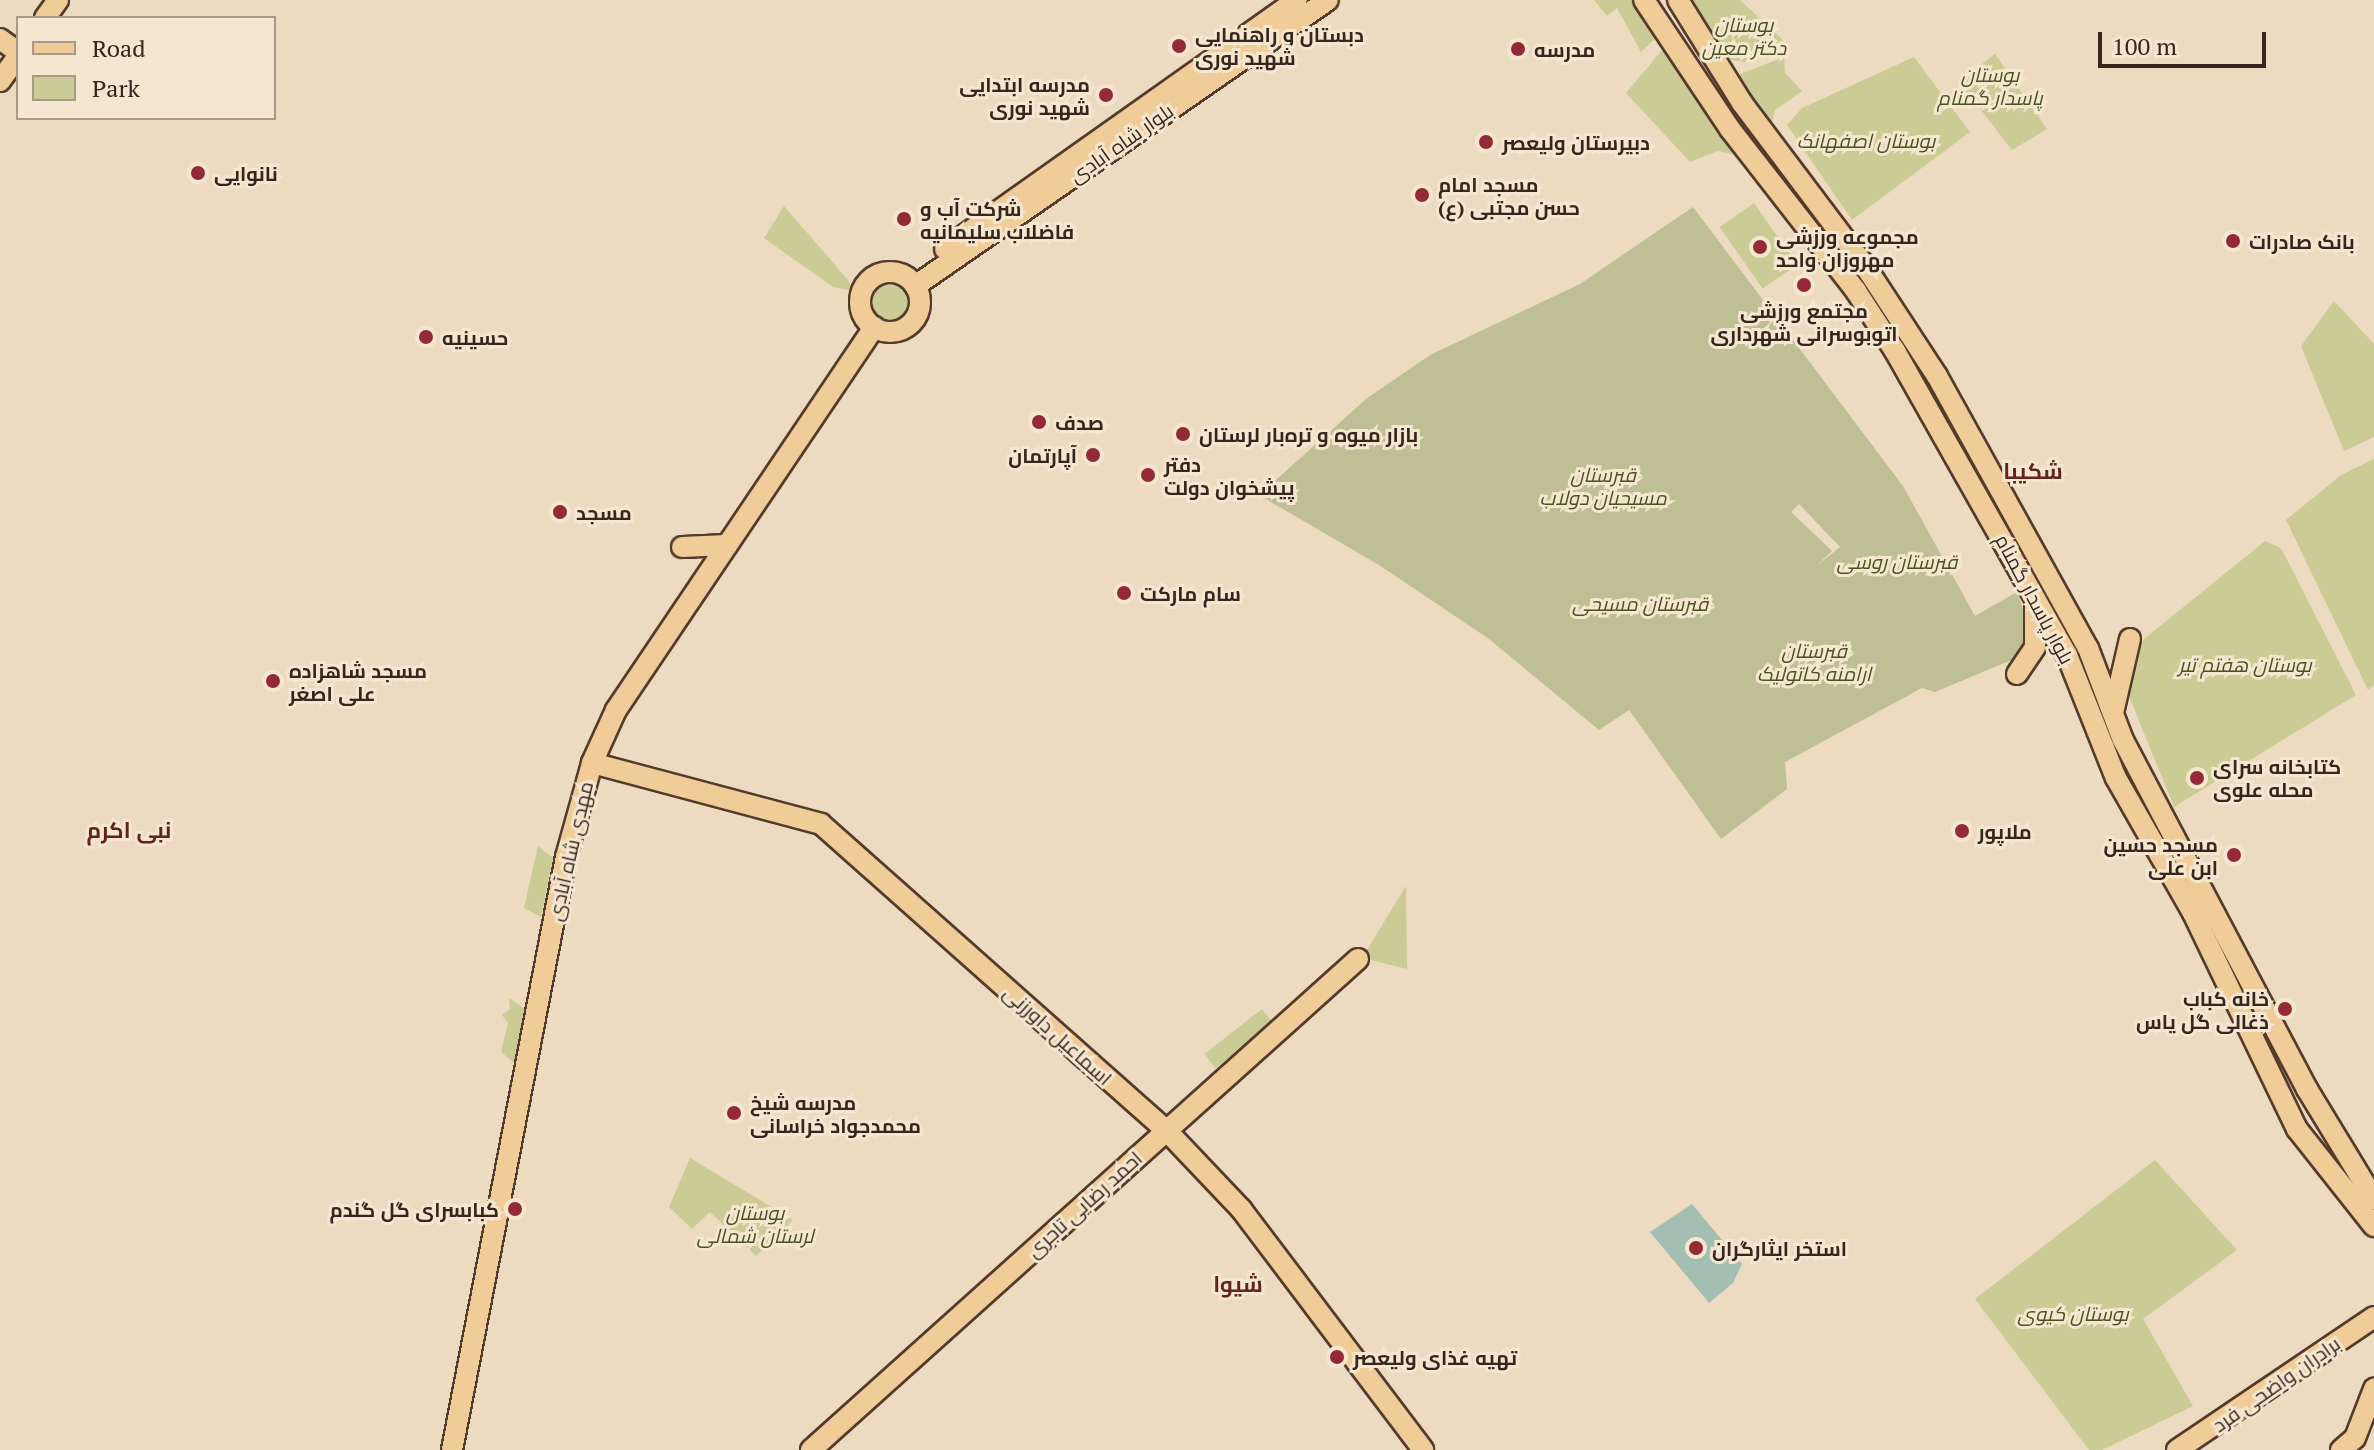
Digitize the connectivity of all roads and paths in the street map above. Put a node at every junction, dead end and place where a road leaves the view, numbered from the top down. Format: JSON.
{"nodes":[{"id":1,"x":1297,"y":0,"type":"edge"},
{"id":2,"x":1328,"y":0,"type":"edge"},
{"id":3,"x":1644,"y":0,"type":"edge"},
{"id":4,"x":1678,"y":0,"type":"edge"},
{"id":5,"x":0,"y":39,"type":"edge"},
{"id":6,"x":16,"y":52,"type":"edge"},
{"id":7,"x":16,"y":57,"type":"edge"},
{"id":8,"x":0,"y":81,"type":"edge"},
{"id":9,"x":911,"y":282,"type":"junction"},
{"id":10,"x":874,"y":327,"type":"junction"},
{"id":11,"x":727,"y":545,"type":"junction"},
{"id":12,"x":682,"y":547,"type":"dead end"},
{"id":13,"x":2046,"y":571,"type":"junction"},
{"id":14,"x":2034,"y":592,"type":"junction"},
{"id":15,"x":2130,"y":639,"type":"dead end"},
{"id":16,"x":2017,"y":674,"type":"dead end"},
{"id":17,"x":2094,"y":692,"type":"junction"},
{"id":18,"x":2113,"y":713,"type":"junction"},
{"id":19,"x":592,"y":763,"type":"junction"},
{"id":20,"x":1358,"y":959,"type":"dead end"},
{"id":21,"x":1167,"y":1131,"type":"junction"},
{"id":22,"x":2366,"y":1205,"type":"edge"},
{"id":23,"x":2374,"y":1229,"type":"edge"},
{"id":24,"x":2374,"y":1317,"type":"edge"},
{"id":25,"x":2374,"y":1389,"type":"edge"},
{"id":26,"x":452,"y":1450,"type":"edge"},
{"id":27,"x":811,"y":1450,"type":"edge"},
{"id":28,"x":1423,"y":1450,"type":"edge"},
{"id":29,"x":2177,"y":1450,"type":"edge"},
{"id":30,"x":2341,"y":1450,"type":"edge"}],
"edges":[{"from":1,"to":9,"type":"main road","name":"بلوار شاه آبادی"},
{"from":2,"to":9,"type":"main road","name":"بلوار شاه آبادی"},
{"from":3,"to":14,"type":"main road","name":"بلوار پاسدار گمنام"},
{"from":4,"to":13,"type":"main road","name":"بلوار پاسدار گمنام"},
{"from":5,"to":6,"type":"main road"},
{"from":7,"to":8,"type":"main road"},
{"from":9,"to":10,"type":"main road"},
{"from":9,"to":10,"type":"main road"},
{"from":10,"to":11,"type":"main road","name":"مهدی شاه آبادی"},
{"from":11,"to":12,"type":"main road"},
{"from":11,"to":19,"type":"main road","name":"مهدی شاه آبادی"},
{"from":13,"to":14,"type":"main road"},
{"from":13,"to":17,"type":"main road","name":"بلوار پاسدار گمنام"},
{"from":14,"to":16,"type":"main road"},
{"from":14,"to":17,"type":"main road","name":"بلوار پاسدار گمنام"},
{"from":15,"to":18,"type":"main road"},
{"from":17,"to":18,"type":"main road","name":"بلوار پاسدار گمنام"},
{"from":17,"to":22,"type":"main road","name":"بلوار پاسدار گمنام"},
{"from":18,"to":22,"type":"main road","name":"بلوار پاسدار گمنام"},
{"from":19,"to":21,"type":"main road","name":"اسماعیل داورزنی"},
{"from":19,"to":26,"type":"main road","name":"مهدی شاه آبادی"},
{"from":20,"to":21,"type":"main road","name":"احمد رضایی تاجری"},
{"from":21,"to":27,"type":"main road","name":"احمد رضایی تاجری"},
{"from":21,"to":28,"type":"main road","name":"اسماعیل داورزنی"},
{"from":22,"to":23,"type":"main road"},
{"from":24,"to":29,"type":"main road","name":"برادران واضحی فرد"},
{"from":25,"to":30,"type":"main road"}]}
